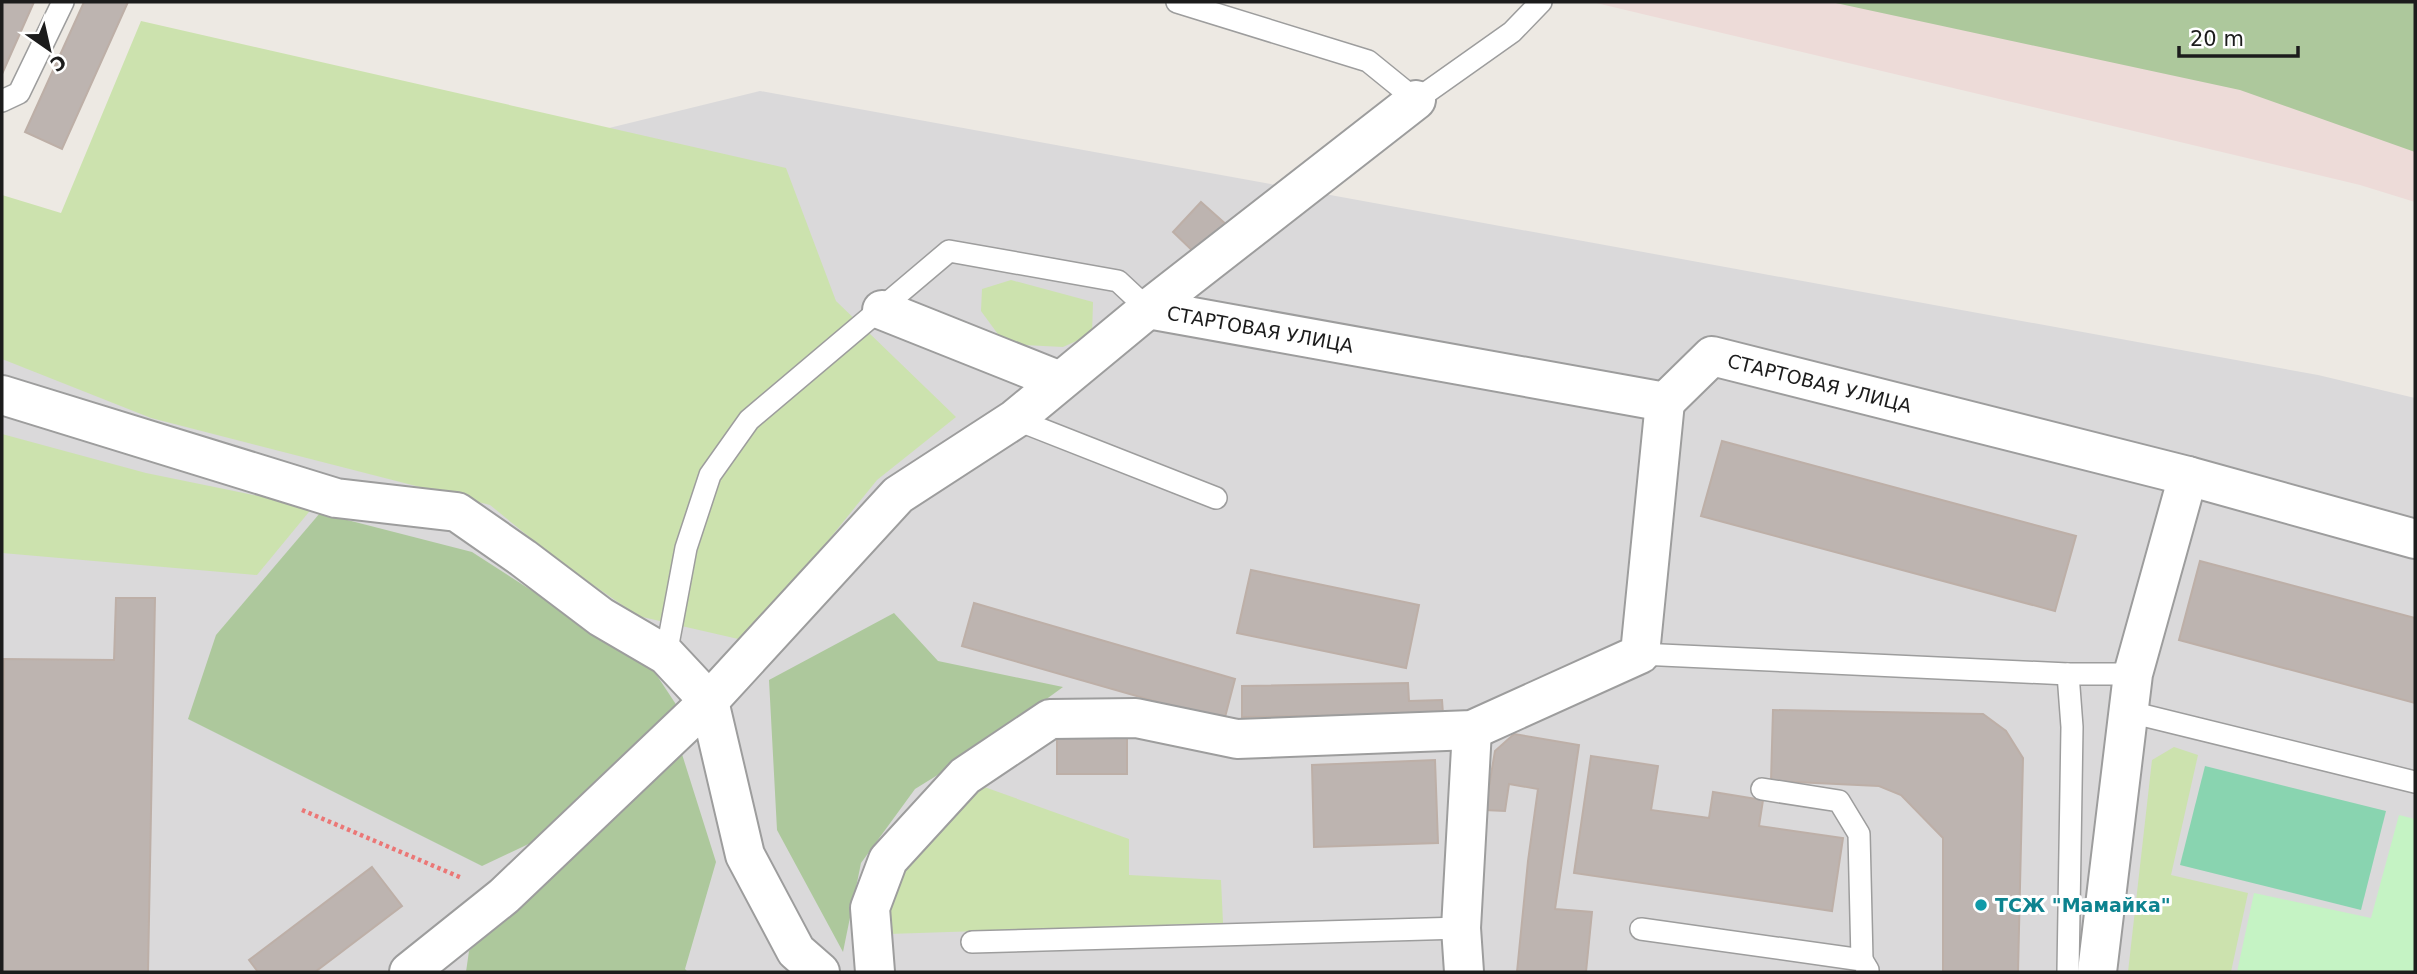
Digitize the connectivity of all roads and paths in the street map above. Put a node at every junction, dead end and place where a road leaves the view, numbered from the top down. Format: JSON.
{"nodes":[{"id":1,"x":63,"y":2,"type":"edge"},
{"id":2,"x":1177,"y":2,"type":"edge"},
{"id":3,"x":1541,"y":2,"type":"edge"},
{"id":4,"x":1416,"y":100,"type":"junction"},
{"id":5,"x":2,"y":102,"type":"edge"},
{"id":6,"x":1149,"y":309,"type":"junction"},
{"id":7,"x":882,"y":310,"type":"junction"},
{"id":8,"x":1060,"y":382,"type":"junction"},
{"id":9,"x":2,"y":395,"type":"edge"},
{"id":10,"x":1665,"y":402,"type":"junction"},
{"id":11,"x":1015,"y":419,"type":"junction"},
{"id":12,"x":2188,"y":476,"type":"junction"},
{"id":13,"x":1216,"y":498,"type":"dead end"},
{"id":14,"x":2415,"y":539,"type":"edge"},
{"id":15,"x":1640,"y":654,"type":"junction"},
{"id":16,"x":666,"y":655,"type":"junction"},
{"id":17,"x":2068,"y":674,"type":"junction"},
{"id":18,"x":2133,"y":674,"type":"junction"},
{"id":19,"x":709,"y":701,"type":"junction"},
{"id":20,"x":2130,"y":712,"type":"junction"},
{"id":21,"x":1472,"y":730,"type":"junction"},
{"id":22,"x":2415,"y":782,"type":"edge"},
{"id":23,"x":1762,"y":789,"type":"dead end"},
{"id":24,"x":302,"y":810,"type":"dead end"},
{"id":25,"x":504,"y":896,"type":"junction"},
{"id":26,"x":1461,"y":928,"type":"junction"},
{"id":27,"x":1641,"y":929,"type":"dead end"},
{"id":28,"x":972,"y":942,"type":"dead end"},
{"id":29,"x":1865,"y":966,"type":"edge"},
{"id":30,"x":409,"y":972,"type":"edge"},
{"id":31,"x":820,"y":972,"type":"edge"},
{"id":32,"x":875,"y":972,"type":"edge"},
{"id":33,"x":1464,"y":972,"type":"edge"},
{"id":34,"x":2068,"y":972,"type":"edge"},
{"id":35,"x":2098,"y":972,"type":"edge"}],
"edges":[{"from":1,"to":5,"type":"lane"},
{"from":2,"to":4,"type":"lane"},
{"from":3,"to":4,"type":"lane"},
{"from":4,"to":6,"type":"street"},
{"from":6,"to":7,"type":"lane"},
{"from":6,"to":8,"type":"street"},
{"from":6,"to":10,"type":"street","name":"СТАРТОВАЯ УЛИЦА"},
{"from":7,"to":8,"type":"street"},
{"from":7,"to":16,"type":"lane"},
{"from":8,"to":11,"type":"street"},
{"from":9,"to":16,"type":"street"},
{"from":10,"to":12,"type":"street","name":"СТАРТОВАЯ УЛИЦА"},
{"from":10,"to":15,"type":"street"},
{"from":11,"to":13,"type":"lane"},
{"from":11,"to":19,"type":"street"},
{"from":12,"to":14,"type":"street","name":"СТАРТОВАЯ УЛИЦА"},
{"from":12,"to":18,"type":"street"},
{"from":15,"to":17,"type":"lane"},
{"from":15,"to":21,"type":"street"},
{"from":16,"to":19,"type":"street"},
{"from":17,"to":18,"type":"lane"},
{"from":17,"to":34,"type":"lane"},
{"from":18,"to":20,"type":"street"},
{"from":19,"to":25,"type":"street"},
{"from":19,"to":31,"type":"street"},
{"from":20,"to":22,"type":"lane"},
{"from":20,"to":35,"type":"street"},
{"from":21,"to":26,"type":"street"},
{"from":21,"to":32,"type":"street"},
{"from":23,"to":29,"type":"lane"},
{"from":24,"to":25,"type":"path"},
{"from":25,"to":30,"type":"street"},
{"from":26,"to":28,"type":"lane"},
{"from":26,"to":33,"type":"street"},
{"from":27,"to":29,"type":"lane"}]}
